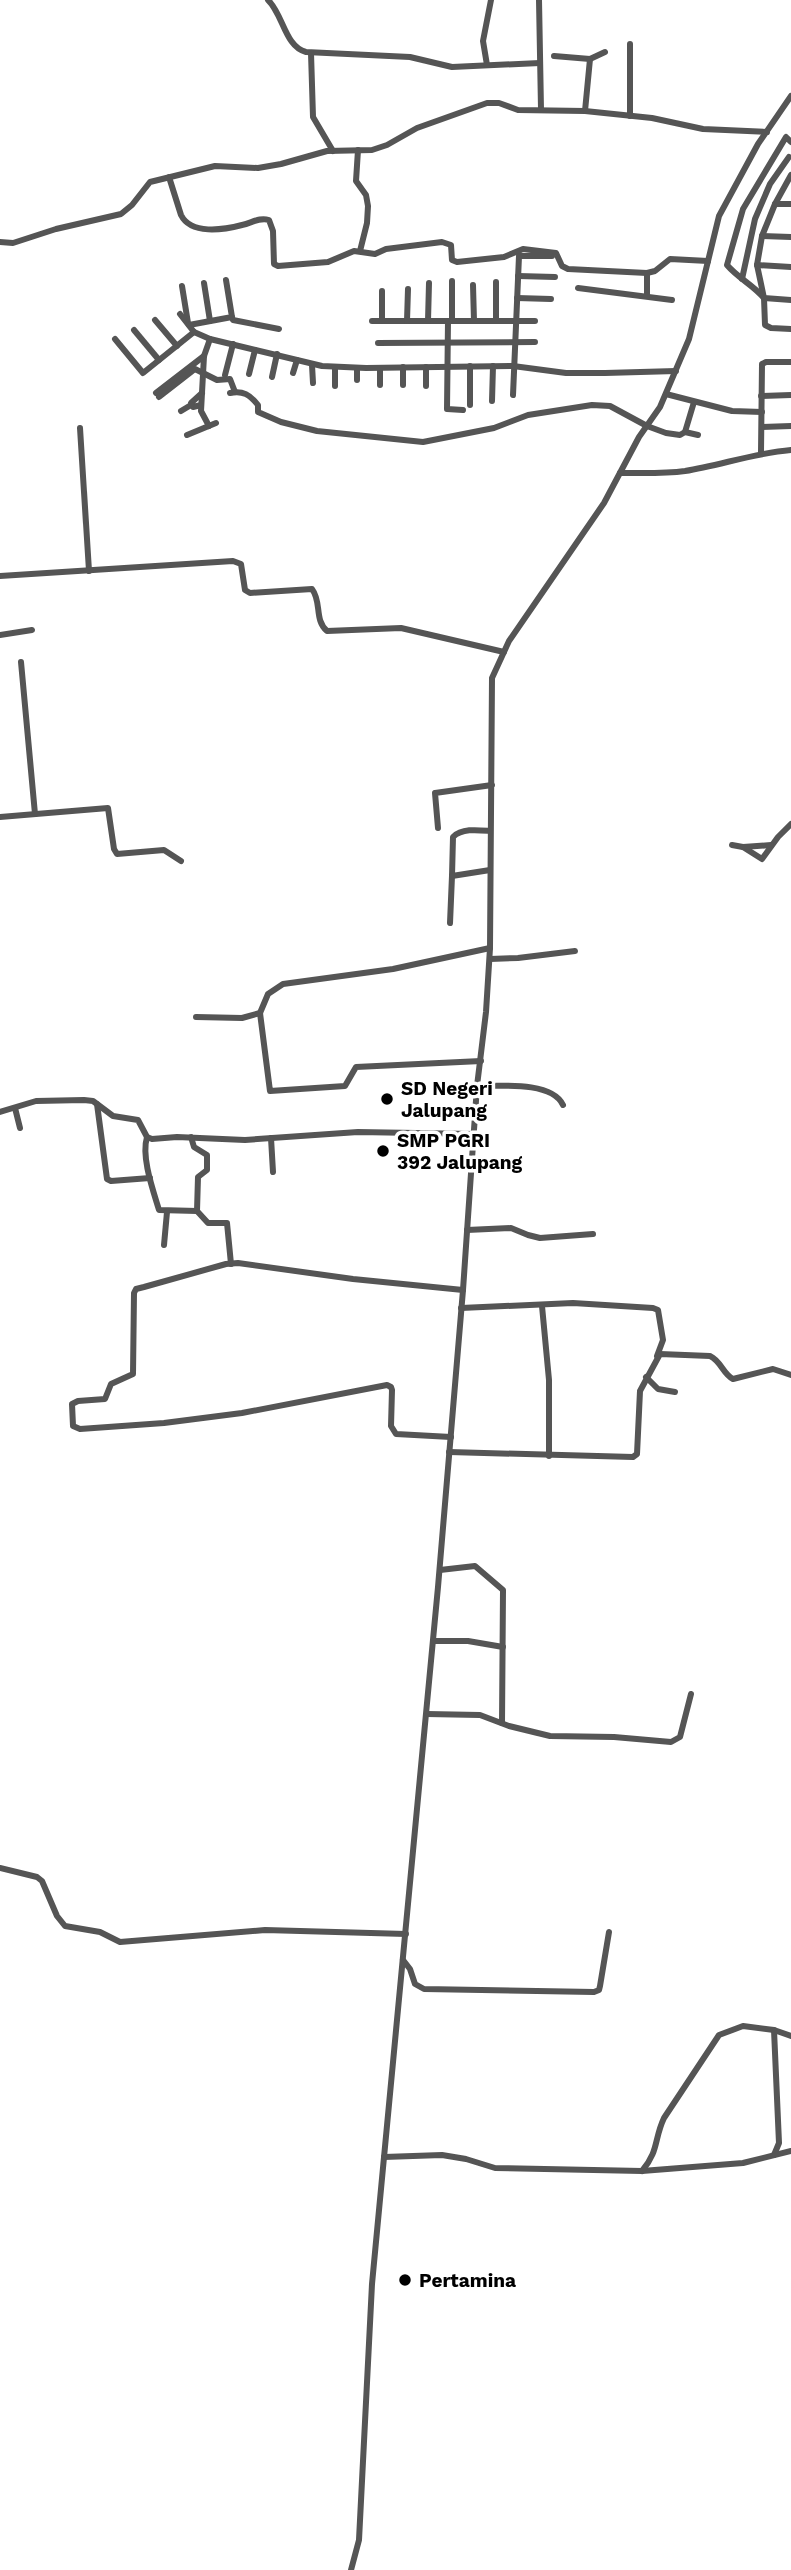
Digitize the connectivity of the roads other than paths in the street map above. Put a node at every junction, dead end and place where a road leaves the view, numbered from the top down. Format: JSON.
{"nodes":[{"id":1,"x":268,"y":0,"type":"edge"},
{"id":2,"x":491,"y":0,"type":"edge"},
{"id":3,"x":540,"y":0,"type":"edge"},
{"id":4,"x":630,"y":44,"type":"dead end"},
{"id":5,"x":605,"y":51,"type":"dead end"},
{"id":6,"x":311,"y":52,"type":"junction"},
{"id":7,"x":554,"y":56,"type":"dead end"},
{"id":8,"x":590,"y":59,"type":"junction"},
{"id":9,"x":540,"y":63,"type":"junction"},
{"id":10,"x":488,"y":65,"type":"junction"},
{"id":11,"x":791,"y":96,"type":"edge"},
{"id":12,"x":541,"y":109,"type":"junction"},
{"id":13,"x":585,"y":111,"type":"junction"},
{"id":14,"x":629,"y":116,"type":"junction"},
{"id":15,"x":766,"y":132,"type":"junction"},
{"id":16,"x":791,"y":142,"type":"edge"},
{"id":17,"x":779,"y":149,"type":"junction"},
{"id":18,"x":333,"y":150,"type":"junction"},
{"id":19,"x":358,"y":150,"type":"junction"},
{"id":20,"x":790,"y":158,"type":"edge"},
{"id":21,"x":765,"y":170,"type":"junction"},
{"id":22,"x":778,"y":174,"type":"junction"},
{"id":23,"x":791,"y":174,"type":"edge"},
{"id":24,"x":169,"y":177,"type":"junction"},
{"id":25,"x":770,"y":184,"type":"junction"},
{"id":26,"x":780,"y":194,"type":"junction"},
{"id":27,"x":775,"y":204,"type":"junction"},
{"id":28,"x":791,"y":204,"type":"edge"},
{"id":29,"x":751,"y":234,"type":"junction"},
{"id":30,"x":762,"y":236,"type":"junction"},
{"id":31,"x":791,"y":237,"type":"edge"},
{"id":32,"x":0,"y":242,"type":"edge"},
{"id":33,"x":360,"y":251,"type":"junction"},
{"id":34,"x":759,"y":255,"type":"junction"},
{"id":35,"x":552,"y":256,"type":"dead end"},
{"id":36,"x":708,"y":261,"type":"junction"},
{"id":37,"x":757,"y":265,"type":"junction"},
{"id":38,"x":791,"y":267,"type":"edge"},
{"id":39,"x":647,"y":272,"type":"junction"},
{"id":40,"x":518,"y":276,"type":"junction"},
{"id":41,"x":555,"y":277,"type":"dead end"},
{"id":42,"x":743,"y":279,"type":"junction"},
{"id":43,"x":226,"y":280,"type":"dead end"},
{"id":44,"x":452,"y":281,"type":"dead end"},
{"id":45,"x":496,"y":282,"type":"dead end"},
{"id":46,"x":204,"y":283,"type":"dead end"},
{"id":47,"x":429,"y":284,"type":"dead end"},
{"id":48,"x":473,"y":285,"type":"dead end"},
{"id":49,"x":183,"y":286,"type":"dead end"},
{"id":50,"x":578,"y":288,"type":"dead end"},
{"id":51,"x":408,"y":289,"type":"dead end"},
{"id":52,"x":382,"y":291,"type":"dead end"},
{"id":53,"x":647,"y":296,"type":"junction"},
{"id":54,"x":517,"y":298,"type":"junction"},
{"id":55,"x":764,"y":298,"type":"junction"},
{"id":56,"x":551,"y":299,"type":"dead end"},
{"id":57,"x":671,"y":300,"type":"dead end"},
{"id":58,"x":791,"y":300,"type":"edge"},
{"id":59,"x":180,"y":314,"type":"dead end"},
{"id":60,"x":232,"y":317,"type":"junction"},
{"id":61,"x":155,"y":320,"type":"dead end"},
{"id":62,"x":210,"y":321,"type":"junction"},
{"id":63,"x":372,"y":321,"type":"dead end"},
{"id":64,"x":382,"y":321,"type":"junction"},
{"id":65,"x":407,"y":321,"type":"junction"},
{"id":66,"x":428,"y":321,"type":"junction"},
{"id":67,"x":450,"y":321,"type":"junction"},
{"id":68,"x":474,"y":321,"type":"junction"},
{"id":69,"x":496,"y":321,"type":"junction"},
{"id":70,"x":515,"y":321,"type":"junction"},
{"id":71,"x":535,"y":321,"type":"dead end"},
{"id":72,"x":189,"y":325,"type":"junction"},
{"id":73,"x":279,"y":329,"type":"dead end"},
{"id":74,"x":791,"y":329,"type":"edge"},
{"id":75,"x":134,"y":330,"type":"dead end"},
{"id":76,"x":194,"y":332,"type":"junction"},
{"id":77,"x":115,"y":338,"type":"dead end"},
{"id":78,"x":210,"y":339,"type":"junction"},
{"id":79,"x":514,"y":342,"type":"junction"},
{"id":80,"x":535,"y":342,"type":"dead end"},
{"id":81,"x":378,"y":343,"type":"dead end"},
{"id":82,"x":448,"y":343,"type":"junction"},
{"id":83,"x":233,"y":344,"type":"junction"},
{"id":84,"x":177,"y":346,"type":"junction"},
{"id":85,"x":255,"y":350,"type":"junction"},
{"id":86,"x":277,"y":354,"type":"junction"},
{"id":87,"x":204,"y":355,"type":"junction"},
{"id":88,"x":159,"y":360,"type":"junction"},
{"id":89,"x":297,"y":360,"type":"junction"},
{"id":90,"x":791,"y":362,"type":"edge"},
{"id":91,"x":312,"y":365,"type":"junction"},
{"id":92,"x":470,"y":366,"type":"junction"},
{"id":93,"x":493,"y":366,"type":"junction"},
{"id":94,"x":513,"y":366,"type":"junction"},
{"id":95,"x":335,"y":367,"type":"junction"},
{"id":96,"x":426,"y":367,"type":"junction"},
{"id":97,"x":448,"y":367,"type":"junction"},
{"id":98,"x":357,"y":368,"type":"junction"},
{"id":99,"x":380,"y":368,"type":"junction"},
{"id":100,"x":403,"y":368,"type":"junction"},
{"id":101,"x":197,"y":369,"type":"junction"},
{"id":102,"x":676,"y":371,"type":"junction"},
{"id":103,"x":293,"y":373,"type":"dead end"},
{"id":104,"x":249,"y":374,"type":"dead end"},
{"id":105,"x":225,"y":375,"type":"dead end"},
{"id":106,"x":272,"y":377,"type":"dead end"},
{"id":107,"x":357,"y":380,"type":"dead end"},
{"id":108,"x":313,"y":383,"type":"dead end"},
{"id":109,"x":380,"y":385,"type":"dead end"},
{"id":110,"x":403,"y":385,"type":"dead end"},
{"id":111,"x":335,"y":386,"type":"dead end"},
{"id":112,"x":426,"y":386,"type":"dead end"},
{"id":113,"x":202,"y":393,"type":"junction"},
{"id":114,"x":666,"y":394,"type":"junction"},
{"id":115,"x":158,"y":395,"type":"dead end"},
{"id":116,"x":513,"y":395,"type":"dead end"},
{"id":117,"x":791,"y":395,"type":"edge"},
{"id":118,"x":761,"y":396,"type":"junction"},
{"id":119,"x":492,"y":401,"type":"dead end"},
{"id":120,"x":694,"y":402,"type":"junction"},
{"id":121,"x":191,"y":405,"type":"junction"},
{"id":122,"x":201,"y":405,"type":"junction"},
{"id":123,"x":470,"y":405,"type":"dead end"},
{"id":124,"x":463,"y":410,"type":"dead end"},
{"id":125,"x":181,"y":411,"type":"dead end"},
{"id":126,"x":762,"y":412,"type":"junction"},
{"id":127,"x":646,"y":426,"type":"junction"},
{"id":128,"x":791,"y":426,"type":"edge"},
{"id":129,"x":762,"y":427,"type":"junction"},
{"id":130,"x":80,"y":428,"type":"dead end"},
{"id":131,"x":685,"y":432,"type":"junction"},
{"id":132,"x":187,"y":435,"type":"dead end"},
{"id":133,"x":698,"y":435,"type":"dead end"},
{"id":134,"x":791,"y":450,"type":"edge"},
{"id":135,"x":761,"y":452,"type":"junction"},
{"id":136,"x":620,"y":472,"type":"junction"},
{"id":137,"x":89,"y":571,"type":"junction"},
{"id":138,"x":0,"y":576,"type":"edge"},
{"id":139,"x":32,"y":630,"type":"dead end"},
{"id":140,"x":0,"y":635,"type":"edge"},
{"id":141,"x":504,"y":652,"type":"junction"},
{"id":142,"x":21,"y":662,"type":"dead end"},
{"id":143,"x":492,"y":785,"type":"junction"},
{"id":144,"x":35,"y":814,"type":"junction"},
{"id":145,"x":0,"y":817,"type":"edge"},
{"id":146,"x":791,"y":824,"type":"edge"},
{"id":147,"x":438,"y":828,"type":"dead end"},
{"id":148,"x":490,"y":831,"type":"junction"},
{"id":149,"x":732,"y":845,"type":"dead end"},
{"id":150,"x":771,"y":845,"type":"junction"},
{"id":151,"x":743,"y":847,"type":"junction"},
{"id":152,"x":181,"y":861,"type":"dead end"},
{"id":153,"x":490,"y":870,"type":"junction"},
{"id":154,"x":452,"y":876,"type":"junction"},
{"id":155,"x":450,"y":923,"type":"dead end"},
{"id":156,"x":490,"y":948,"type":"junction"},
{"id":157,"x":575,"y":951,"type":"dead end"},
{"id":158,"x":490,"y":959,"type":"junction"},
{"id":159,"x":260,"y":1013,"type":"junction"},
{"id":160,"x":196,"y":1017,"type":"dead end"},
{"id":161,"x":481,"y":1061,"type":"junction"},
{"id":162,"x":478,"y":1086,"type":"junction"},
{"id":163,"x":97,"y":1104,"type":"junction"},
{"id":164,"x":563,"y":1105,"type":"dead end"},
{"id":165,"x":16,"y":1108,"type":"junction"},
{"id":166,"x":0,"y":1112,"type":"edge"},
{"id":167,"x":20,"y":1128,"type":"dead end"},
{"id":168,"x":474,"y":1134,"type":"junction"},
{"id":169,"x":147,"y":1137,"type":"junction"},
{"id":170,"x":191,"y":1137,"type":"junction"},
{"id":171,"x":271,"y":1138,"type":"junction"},
{"id":172,"x":273,"y":1172,"type":"dead end"},
{"id":173,"x":150,"y":1178,"type":"junction"},
{"id":174,"x":197,"y":1211,"type":"junction"},
{"id":175,"x":167,"y":1212,"type":"junction"},
{"id":176,"x":467,"y":1230,"type":"junction"},
{"id":177,"x":593,"y":1234,"type":"dead end"},
{"id":178,"x":164,"y":1245,"type":"dead end"},
{"id":179,"x":231,"y":1264,"type":"junction"},
{"id":180,"x":463,"y":1290,"type":"junction"},
{"id":181,"x":541,"y":1306,"type":"junction"},
{"id":182,"x":461,"y":1308,"type":"junction"},
{"id":183,"x":656,"y":1358,"type":"junction"},
{"id":184,"x":791,"y":1375,"type":"edge"},
{"id":185,"x":646,"y":1377,"type":"junction"},
{"id":186,"x":675,"y":1392,"type":"dead end"},
{"id":187,"x":451,"y":1437,"type":"junction"},
{"id":188,"x":449,"y":1452,"type":"junction"},
{"id":189,"x":549,"y":1456,"type":"junction"},
{"id":190,"x":439,"y":1570,"type":"junction"},
{"id":191,"x":433,"y":1641,"type":"junction"},
{"id":192,"x":503,"y":1647,"type":"junction"},
{"id":193,"x":691,"y":1694,"type":"dead end"},
{"id":194,"x":427,"y":1714,"type":"junction"},
{"id":195,"x":502,"y":1723,"type":"junction"},
{"id":196,"x":0,"y":1868,"type":"edge"},
{"id":197,"x":609,"y":1932,"type":"dead end"},
{"id":198,"x":406,"y":1934,"type":"junction"},
{"id":199,"x":403,"y":1960,"type":"junction"},
{"id":200,"x":774,"y":2030,"type":"junction"},
{"id":201,"x":791,"y":2036,"type":"edge"},
{"id":202,"x":791,"y":2151,"type":"edge"},
{"id":203,"x":774,"y":2155,"type":"junction"},
{"id":204,"x":384,"y":2157,"type":"junction"},
{"id":205,"x":642,"y":2171,"type":"junction"},
{"id":206,"x":351,"y":2570,"type":"edge"}],
"edges":[{"from":1,"to":6,"type":"street"},
{"from":2,"to":10,"type":"street"},
{"from":3,"to":9,"type":"street"},
{"from":4,"to":14,"type":"street"},
{"from":5,"to":8,"type":"street"},
{"from":6,"to":10,"type":"street"},
{"from":6,"to":18,"type":"street"},
{"from":7,"to":8,"type":"street"},
{"from":8,"to":13,"type":"street"},
{"from":9,"to":10,"type":"street"},
{"from":9,"to":12,"type":"street"},
{"from":11,"to":15,"type":"street"},
{"from":12,"to":13,"type":"street"},
{"from":12,"to":19,"type":"street"},
{"from":13,"to":14,"type":"street"},
{"from":14,"to":15,"type":"street"},
{"from":15,"to":36,"type":"street"},
{"from":16,"to":17,"type":"street"},
{"from":17,"to":20,"type":"street"},
{"from":17,"to":21,"type":"street"},
{"from":18,"to":19,"type":"street"},
{"from":18,"to":24,"type":"street"},
{"from":19,"to":33,"type":"street"},
{"from":20,"to":22,"type":"street"},
{"from":21,"to":25,"type":"street"},
{"from":21,"to":42,"type":"street"},
{"from":22,"to":25,"type":"street"},
{"from":22,"to":26,"type":"street"},
{"from":23,"to":26,"type":"street"},
{"from":24,"to":32,"type":"street"},
{"from":24,"to":33,"type":"street"},
{"from":25,"to":29,"type":"street"},
{"from":26,"to":27,"type":"street"},
{"from":27,"to":28,"type":"street"},
{"from":27,"to":30,"type":"street"},
{"from":29,"to":34,"type":"street"},
{"from":29,"to":42,"type":"street"},
{"from":30,"to":31,"type":"street"},
{"from":30,"to":34,"type":"street"},
{"from":33,"to":39,"type":"street"},
{"from":34,"to":37,"type":"street"},
{"from":35,"to":40,"type":"street"},
{"from":36,"to":39,"type":"street"},
{"from":36,"to":102,"type":"street"},
{"from":37,"to":38,"type":"street"},
{"from":37,"to":55,"type":"street"},
{"from":39,"to":53,"type":"street"},
{"from":40,"to":41,"type":"street"},
{"from":40,"to":54,"type":"street"},
{"from":42,"to":55,"type":"street"},
{"from":43,"to":60,"type":"street"},
{"from":44,"to":67,"type":"street"},
{"from":45,"to":69,"type":"street"},
{"from":46,"to":62,"type":"street"},
{"from":47,"to":66,"type":"street"},
{"from":48,"to":68,"type":"street"},
{"from":49,"to":72,"type":"street"},
{"from":50,"to":53,"type":"street"},
{"from":51,"to":65,"type":"street"},
{"from":52,"to":64,"type":"street"},
{"from":53,"to":57,"type":"street"},
{"from":54,"to":56,"type":"street"},
{"from":54,"to":70,"type":"street"},
{"from":55,"to":58,"type":"street"},
{"from":55,"to":74,"type":"street"},
{"from":59,"to":72,"type":"street"},
{"from":60,"to":62,"type":"street"},
{"from":60,"to":73,"type":"street"},
{"from":61,"to":84,"type":"street"},
{"from":62,"to":72,"type":"street"},
{"from":63,"to":64,"type":"street"},
{"from":64,"to":65,"type":"street"},
{"from":65,"to":66,"type":"street"},
{"from":66,"to":67,"type":"street"},
{"from":67,"to":68,"type":"street"},
{"from":67,"to":82,"type":"street"},
{"from":68,"to":69,"type":"street"},
{"from":69,"to":70,"type":"street"},
{"from":70,"to":71,"type":"street"},
{"from":70,"to":79,"type":"street"},
{"from":72,"to":76,"type":"street"},
{"from":75,"to":88,"type":"street"},
{"from":76,"to":78,"type":"street"},
{"from":76,"to":84,"type":"street"},
{"from":77,"to":88,"type":"street"},
{"from":78,"to":83,"type":"street"},
{"from":78,"to":87,"type":"street"},
{"from":79,"to":80,"type":"street"},
{"from":79,"to":82,"type":"street"},
{"from":79,"to":94,"type":"street"},
{"from":81,"to":82,"type":"street"},
{"from":82,"to":97,"type":"street"},
{"from":83,"to":85,"type":"street"},
{"from":83,"to":105,"type":"street"},
{"from":84,"to":88,"type":"street"},
{"from":85,"to":86,"type":"street"},
{"from":85,"to":104,"type":"street"},
{"from":86,"to":89,"type":"street"},
{"from":86,"to":106,"type":"street"},
{"from":87,"to":101,"type":"street"},
{"from":87,"to":101,"type":"street"},
{"from":89,"to":91,"type":"street"},
{"from":89,"to":103,"type":"street"},
{"from":90,"to":118,"type":"street"},
{"from":91,"to":95,"type":"street"},
{"from":91,"to":108,"type":"street"},
{"from":92,"to":93,"type":"street"},
{"from":92,"to":97,"type":"street"},
{"from":92,"to":123,"type":"street"},
{"from":93,"to":94,"type":"street"},
{"from":93,"to":119,"type":"street"},
{"from":94,"to":102,"type":"street"},
{"from":94,"to":116,"type":"street"},
{"from":95,"to":98,"type":"street"},
{"from":95,"to":111,"type":"street"},
{"from":96,"to":97,"type":"street"},
{"from":96,"to":100,"type":"street"},
{"from":96,"to":112,"type":"street"},
{"from":97,"to":124,"type":"street"},
{"from":98,"to":99,"type":"street"},
{"from":98,"to":107,"type":"street"},
{"from":99,"to":100,"type":"street"},
{"from":99,"to":109,"type":"street"},
{"from":100,"to":110,"type":"street"},
{"from":101,"to":113,"type":"street"},
{"from":101,"to":115,"type":"street"},
{"from":101,"to":127,"type":"street"},
{"from":102,"to":114,"type":"street"},
{"from":113,"to":121,"type":"street"},
{"from":113,"to":122,"type":"street"},
{"from":114,"to":120,"type":"street"},
{"from":114,"to":127,"type":"street"},
{"from":117,"to":118,"type":"street"},
{"from":118,"to":126,"type":"street"},
{"from":120,"to":126,"type":"street"},
{"from":120,"to":131,"type":"street"},
{"from":121,"to":122,"type":"street"},
{"from":121,"to":125,"type":"street"},
{"from":122,"to":132,"type":"street"},
{"from":126,"to":129,"type":"street"},
{"from":127,"to":131,"type":"street"},
{"from":127,"to":136,"type":"street"},
{"from":128,"to":129,"type":"street"},
{"from":129,"to":135,"type":"street"},
{"from":130,"to":137,"type":"street"},
{"from":131,"to":133,"type":"street"},
{"from":134,"to":135,"type":"street"},
{"from":135,"to":136,"type":"street"},
{"from":136,"to":141,"type":"street"},
{"from":137,"to":138,"type":"street"},
{"from":137,"to":141,"type":"street"},
{"from":139,"to":140,"type":"street"},
{"from":141,"to":143,"type":"street"},
{"from":142,"to":144,"type":"street"},
{"from":143,"to":147,"type":"street"},
{"from":143,"to":148,"type":"street"},
{"from":144,"to":145,"type":"street"},
{"from":144,"to":152,"type":"street"},
{"from":146,"to":150,"type":"street"},
{"from":148,"to":153,"type":"street"},
{"from":148,"to":154,"type":"street"},
{"from":149,"to":151,"type":"street"},
{"from":150,"to":151,"type":"street"},
{"from":150,"to":151,"type":"street"},
{"from":153,"to":154,"type":"street"},
{"from":153,"to":156,"type":"street"},
{"from":154,"to":155,"type":"street"},
{"from":156,"to":158,"type":"street"},
{"from":156,"to":159,"type":"street"},
{"from":157,"to":158,"type":"street"},
{"from":158,"to":161,"type":"street"},
{"from":159,"to":160,"type":"street"},
{"from":159,"to":161,"type":"street"},
{"from":161,"to":162,"type":"street"},
{"from":162,"to":164,"type":"street"},
{"from":162,"to":168,"type":"street"},
{"from":163,"to":165,"type":"street"},
{"from":163,"to":169,"type":"street"},
{"from":163,"to":173,"type":"street"},
{"from":165,"to":166,"type":"street"},
{"from":165,"to":167,"type":"street"},
{"from":168,"to":171,"type":"street"},
{"from":168,"to":176,"type":"street"},
{"from":169,"to":170,"type":"street"},
{"from":169,"to":173,"type":"street"},
{"from":170,"to":171,"type":"street"},
{"from":170,"to":174,"type":"street"},
{"from":171,"to":172,"type":"street"},
{"from":173,"to":175,"type":"street"},
{"from":174,"to":175,"type":"street"},
{"from":174,"to":179,"type":"street"},
{"from":175,"to":178,"type":"street"},
{"from":176,"to":177,"type":"street"},
{"from":176,"to":180,"type":"street"},
{"from":179,"to":180,"type":"street"},
{"from":179,"to":187,"type":"street"},
{"from":180,"to":182,"type":"street"},
{"from":181,"to":182,"type":"street"},
{"from":181,"to":183,"type":"street"},
{"from":181,"to":189,"type":"street"},
{"from":182,"to":187,"type":"street"},
{"from":183,"to":184,"type":"street"},
{"from":183,"to":185,"type":"street"},
{"from":185,"to":186,"type":"street"},
{"from":185,"to":189,"type":"street"},
{"from":187,"to":188,"type":"street"},
{"from":188,"to":189,"type":"street"},
{"from":188,"to":190,"type":"street"},
{"from":190,"to":191,"type":"street"},
{"from":190,"to":192,"type":"street"},
{"from":191,"to":192,"type":"street"},
{"from":191,"to":194,"type":"street"},
{"from":192,"to":195,"type":"street"},
{"from":193,"to":195,"type":"street"},
{"from":194,"to":195,"type":"street"},
{"from":194,"to":198,"type":"street"},
{"from":196,"to":198,"type":"street"},
{"from":197,"to":199,"type":"street"},
{"from":198,"to":199,"type":"street"},
{"from":199,"to":204,"type":"street"},
{"from":200,"to":201,"type":"street"},
{"from":200,"to":203,"type":"street"},
{"from":200,"to":205,"type":"street"},
{"from":202,"to":203,"type":"street"},
{"from":203,"to":205,"type":"street"},
{"from":204,"to":205,"type":"street"},
{"from":204,"to":206,"type":"street"}]}
